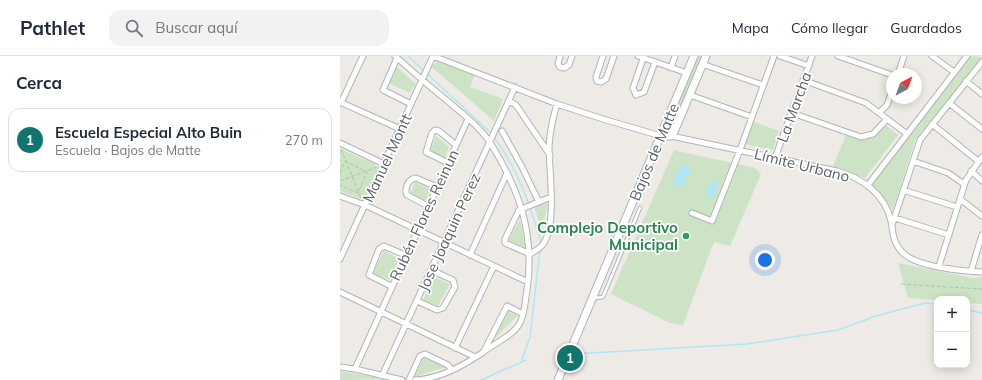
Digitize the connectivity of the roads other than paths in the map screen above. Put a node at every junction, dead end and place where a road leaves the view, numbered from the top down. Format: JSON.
{"nodes":[{"id":1,"x":363,"y":56,"type":"edge"},
{"id":2,"x":433,"y":56,"type":"edge"},
{"id":3,"x":560,"y":56,"type":"edge"},
{"id":4,"x":572,"y":56,"type":"edge"},
{"id":5,"x":602,"y":56,"type":"edge"},
{"id":6,"x":614,"y":56,"type":"edge"},
{"id":7,"x":675,"y":56,"type":"edge"},
{"id":8,"x":694,"y":56,"type":"edge"},
{"id":9,"x":706,"y":56,"type":"edge"},
{"id":10,"x":774,"y":56,"type":"edge"},
{"id":11,"x":780,"y":56,"type":"edge"},
{"id":12,"x":812,"y":56,"type":"edge"},
{"id":13,"x":838,"y":56,"type":"edge"},
{"id":14,"x":904,"y":56,"type":"edge"},
{"id":15,"x":932,"y":56,"type":"edge"},
{"id":16,"x":967,"y":56,"type":"edge"},
{"id":17,"x":396,"y":57,"type":"edge"},
{"id":18,"x":642,"y":57,"type":"edge"},
{"id":19,"x":655,"y":62,"type":"junction"},
{"id":20,"x":982,"y":62,"type":"edge"},
{"id":21,"x":702,"y":64,"type":"junction"},
{"id":22,"x":809,"y":66,"type":"junction"},
{"id":23,"x":671,"y":68,"type":"junction"},
{"id":24,"x":900,"y":68,"type":"edge"},
{"id":25,"x":954,"y":72,"type":"junction"},
{"id":26,"x":886,"y":73,"type":"edge"},
{"id":27,"x":687,"y":74,"type":"junction"},
{"id":28,"x":423,"y":78,"type":"junction"},
{"id":29,"x":803,"y":80,"type":"junction"},
{"id":30,"x":966,"y":81,"type":"junction"},
{"id":31,"x":763,"y":85,"type":"junction"},
{"id":32,"x":515,"y":87,"type":"junction"},
{"id":33,"x":982,"y":94,"type":"edge"},
{"id":34,"x":690,"y":95,"type":"junction"},
{"id":35,"x":509,"y":101,"type":"junction"},
{"id":36,"x":341,"y":103,"type":"edge"},
{"id":37,"x":949,"y":103,"type":"junction"},
{"id":38,"x":411,"y":104,"type":"junction"},
{"id":39,"x":557,"y":104,"type":"junction"},
{"id":40,"x":887,"y":104,"type":"edge"},
{"id":41,"x":879,"y":112,"type":"junction"},
{"id":42,"x":792,"y":113,"type":"junction"},
{"id":43,"x":752,"y":117,"type":"junction"},
{"id":44,"x":468,"y":119,"type":"junction"},
{"id":45,"x":887,"y":119,"type":"junction"},
{"id":46,"x":932,"y":124,"type":"junction"},
{"id":47,"x":400,"y":129,"type":"junction"},
{"id":48,"x":982,"y":129,"type":"edge"},
{"id":49,"x":502,"y":131,"type":"dead end"},
{"id":50,"x":907,"y":134,"type":"junction"},
{"id":51,"x":661,"y":136,"type":"junction"},
{"id":52,"x":671,"y":136,"type":"junction"},
{"id":53,"x":491,"y":140,"type":"junction"},
{"id":54,"x":340,"y":143,"type":"edge"},
{"id":55,"x":456,"y":145,"type":"junction"},
{"id":56,"x":740,"y":150,"type":"junction"},
{"id":57,"x":550,"y":155,"type":"junction"},
{"id":58,"x":982,"y":156,"type":"edge"},
{"id":59,"x":776,"y":158,"type":"junction"},
{"id":60,"x":913,"y":161,"type":"junction"},
{"id":61,"x":978,"y":161,"type":"junction"},
{"id":62,"x":382,"y":162,"type":"junction"},
{"id":63,"x":448,"y":163,"type":"junction"},
{"id":64,"x":971,"y":171,"type":"junction"},
{"id":65,"x":507,"y":173,"type":"junction"},
{"id":66,"x":982,"y":181,"type":"edge"},
{"id":67,"x":964,"y":184,"type":"junction"},
{"id":68,"x":868,"y":185,"type":"junction"},
{"id":69,"x":437,"y":187,"type":"junction"},
{"id":70,"x":904,"y":190,"type":"junction"},
{"id":71,"x":340,"y":196,"type":"edge"},
{"id":72,"x":551,"y":197,"type":"junction"},
{"id":73,"x":960,"y":199,"type":"junction"},
{"id":74,"x":539,"y":202,"type":"junction"},
{"id":75,"x":363,"y":204,"type":"junction"},
{"id":76,"x":428,"y":206,"type":"junction"},
{"id":77,"x":957,"y":207,"type":"junction"},
{"id":78,"x":522,"y":208,"type":"junction"},
{"id":79,"x":640,"y":208,"type":"dead end"},
{"id":80,"x":692,"y":213,"type":"dead end"},
{"id":81,"x":982,"y":216,"type":"edge"},
{"id":82,"x":895,"y":218,"type":"junction"},
{"id":83,"x":892,"y":226,"type":"junction"},
{"id":84,"x":417,"y":230,"type":"junction"},
{"id":85,"x":949,"y":235,"type":"junction"},
{"id":86,"x":982,"y":235,"type":"edge"},
{"id":87,"x":443,"y":243,"type":"junction"},
{"id":88,"x":530,"y":254,"type":"junction"},
{"id":89,"x":405,"y":255,"type":"junction"},
{"id":90,"x":470,"y":255,"type":"junction"},
{"id":91,"x":340,"y":259,"type":"edge"},
{"id":92,"x":494,"y":266,"type":"junction"},
{"id":93,"x":939,"y":266,"type":"junction"},
{"id":94,"x":431,"y":270,"type":"junction"},
{"id":95,"x":971,"y":271,"type":"junction"},
{"id":96,"x":982,"y":272,"type":"edge"},
{"id":97,"x":528,"y":282,"type":"junction"},
{"id":98,"x":391,"y":286,"type":"junction"},
{"id":99,"x":340,"y":292,"type":"edge"},
{"id":100,"x":592,"y":298,"type":"junction"},
{"id":101,"x":417,"y":301,"type":"junction"},
{"id":102,"x":380,"y":311,"type":"junction"},
{"id":103,"x":523,"y":314,"type":"junction"},
{"id":104,"x":406,"y":324,"type":"junction"},
{"id":105,"x":455,"y":348,"type":"junction"},
{"id":106,"x":484,"y":351,"type":"junction"},
{"id":107,"x":475,"y":357,"type":"junction"},
{"id":108,"x":340,"y":367,"type":"edge"},
{"id":109,"x":355,"y":369,"type":"junction"},
{"id":110,"x":452,"y":370,"type":"junction"},
{"id":111,"x":382,"y":376,"type":"junction"},
{"id":112,"x":402,"y":380,"type":"edge"},
{"id":113,"x":408,"y":380,"type":"edge"},
{"id":114,"x":415,"y":380,"type":"edge"},
{"id":115,"x":558,"y":380,"type":"edge"}],
"edges":[{"from":1,"to":36,"type":"street"},
{"from":2,"to":28,"type":"street","name":"Manuel Montt"},
{"from":2,"to":32,"type":"street"},
{"from":3,"to":4,"type":"street"},
{"from":5,"to":6,"type":"street"},
{"from":7,"to":23,"type":"street"},
{"from":8,"to":27,"type":"main road","name":"Bajos de Matte"},
{"from":9,"to":21,"type":"main road"},
{"from":10,"to":31,"type":"street"},
{"from":11,"to":22,"type":"street"},
{"from":12,"to":22,"type":"street","name":"La Marcha"},
{"from":13,"to":26,"type":"street"},
{"from":14,"to":24,"type":"street"},
{"from":15,"to":25,"type":"street"},
{"from":16,"to":25,"type":"street"},
{"from":17,"to":28,"type":"street"},
{"from":17,"to":38,"type":"street"},
{"from":18,"to":19,"type":"street"},
{"from":18,"to":19,"type":"street"},
{"from":19,"to":23,"type":"street"},
{"from":20,"to":30,"type":"street"},
{"from":21,"to":31,"type":"street"},
{"from":21,"to":34,"type":"main road"},
{"from":22,"to":29,"type":"street","name":"La Marcha"},
{"from":23,"to":27,"type":"street"},
{"from":25,"to":50,"type":"street"},
{"from":27,"to":51,"type":"main road","name":"Bajos de Matte"},
{"from":28,"to":38,"type":"street","name":"Manuel Montt"},
{"from":28,"to":44,"type":"street"},
{"from":29,"to":41,"type":"street"},
{"from":29,"to":42,"type":"street","name":"La Marcha"},
{"from":30,"to":33,"type":"street"},
{"from":30,"to":37,"type":"street"},
{"from":31,"to":43,"type":"street"},
{"from":32,"to":35,"type":"street","name":"Jose Joaquin Perez"},
{"from":32,"to":39,"type":"street"},
{"from":34,"to":43,"type":"street"},
{"from":34,"to":52,"type":"main road"},
{"from":35,"to":53,"type":"street","name":"Jose Joaquin Perez"},
{"from":35,"to":57,"type":"street"},
{"from":36,"to":47,"type":"street"},
{"from":37,"to":46,"type":"street"},
{"from":37,"to":48,"type":"street"},
{"from":38,"to":47,"type":"street","name":"Manuel Montt"},
{"from":39,"to":51,"type":"street"},
{"from":39,"to":57,"type":"street"},
{"from":40,"to":41,"type":"street"},
{"from":41,"to":45,"type":"street"},
{"from":42,"to":45,"type":"street"},
{"from":42,"to":59,"type":"street","name":"La Marcha"},
{"from":43,"to":56,"type":"street"},
{"from":44,"to":53,"type":"street"},
{"from":44,"to":55,"type":"street","name":"Rubén Flores Reinun"},
{"from":45,"to":50,"type":"street"},
{"from":46,"to":60,"type":"street"},
{"from":46,"to":61,"type":"street"},
{"from":47,"to":62,"type":"street","name":"Manuel Montt"},
{"from":49,"to":74,"type":"street"},
{"from":50,"to":68,"type":"street"},
{"from":51,"to":52,"type":"main road"},
{"from":51,"to":100,"type":"main road","name":"Bajos de Matte"},
{"from":52,"to":56,"type":"street","name":"Límite Urbano"},
{"from":53,"to":65,"type":"street"},
{"from":53,"to":87,"type":"street","name":"Jose Joaquin Perez"},
{"from":54,"to":62,"type":"street"},
{"from":55,"to":63,"type":"street","name":"Rubén Flores Reinun"},
{"from":55,"to":63,"type":"street"},
{"from":56,"to":59,"type":"street","name":"Límite Urbano"},
{"from":56,"to":80,"type":"street"},
{"from":57,"to":72,"type":"street"},
{"from":58,"to":61,"type":"street"},
{"from":59,"to":68,"type":"street","name":"Límite Urbano"},
{"from":60,"to":67,"type":"street"},
{"from":60,"to":70,"type":"street"},
{"from":61,"to":64,"type":"street"},
{"from":62,"to":75,"type":"street","name":"Manuel Montt"},
{"from":63,"to":69,"type":"street","name":"Rubén Flores Reinun"},
{"from":64,"to":66,"type":"street"},
{"from":64,"to":67,"type":"street"},
{"from":65,"to":78,"type":"street"},
{"from":65,"to":90,"type":"street"},
{"from":67,"to":73,"type":"street"},
{"from":68,"to":83,"type":"street","name":"Límite Urbano"},
{"from":69,"to":76,"type":"street","name":"Rubén Flores Reinun"},
{"from":69,"to":76,"type":"street"},
{"from":70,"to":77,"type":"street"},
{"from":70,"to":82,"type":"street"},
{"from":71,"to":75,"type":"street"},
{"from":72,"to":74,"type":"street"},
{"from":72,"to":88,"type":"street"},
{"from":73,"to":77,"type":"street"},
{"from":73,"to":81,"type":"street"},
{"from":74,"to":78,"type":"street"},
{"from":75,"to":84,"type":"street"},
{"from":75,"to":91,"type":"street","name":"Manuel Montt"},
{"from":76,"to":84,"type":"street","name":"Rubén Flores Reinun"},
{"from":77,"to":85,"type":"street"},
{"from":78,"to":88,"type":"street"},
{"from":78,"to":88,"type":"street"},
{"from":79,"to":100,"type":"lane"},
{"from":82,"to":83,"type":"street"},
{"from":82,"to":85,"type":"street"},
{"from":83,"to":93,"type":"street","name":"Límite Urbano"},
{"from":84,"to":87,"type":"street"},
{"from":84,"to":89,"type":"street","name":"Rubén Flores Reinun"},
{"from":85,"to":93,"type":"street"},
{"from":86,"to":95,"type":"street"},
{"from":87,"to":90,"type":"street"},
{"from":87,"to":94,"type":"street","name":"Jose Joaquin Perez"},
{"from":88,"to":97,"type":"street"},
{"from":89,"to":98,"type":"street","name":"Rubén Flores Reinun"},
{"from":89,"to":98,"type":"street"},
{"from":90,"to":92,"type":"street"},
{"from":92,"to":97,"type":"street"},
{"from":92,"to":105,"type":"street"},
{"from":93,"to":95,"type":"street","name":"Límite Urbano"},
{"from":94,"to":101,"type":"street","name":"Jose Joaquin Perez"},
{"from":94,"to":101,"type":"street"},
{"from":95,"to":96,"type":"street","name":"Límite Urbano"},
{"from":97,"to":103,"type":"street"},
{"from":98,"to":102,"type":"street","name":"Rubén Flores Reinun"},
{"from":99,"to":102,"type":"street"},
{"from":100,"to":115,"type":"main road","name":"Bajos de Matte"},
{"from":101,"to":104,"type":"street","name":"Jose Joaquin Perez"},
{"from":102,"to":104,"type":"street"},
{"from":102,"to":109,"type":"street","name":"Rubén Flores Reinun"},
{"from":103,"to":106,"type":"street"},
{"from":103,"to":106,"type":"street"},
{"from":104,"to":105,"type":"street"},
{"from":104,"to":111,"type":"street","name":"Jose Joaquin Perez"},
{"from":105,"to":107,"type":"street"},
{"from":106,"to":107,"type":"street"},
{"from":107,"to":110,"type":"street"},
{"from":108,"to":109,"type":"street"},
{"from":109,"to":111,"type":"street"},
{"from":110,"to":113,"type":"street"},
{"from":110,"to":114,"type":"street"},
{"from":111,"to":112,"type":"street"}]}
